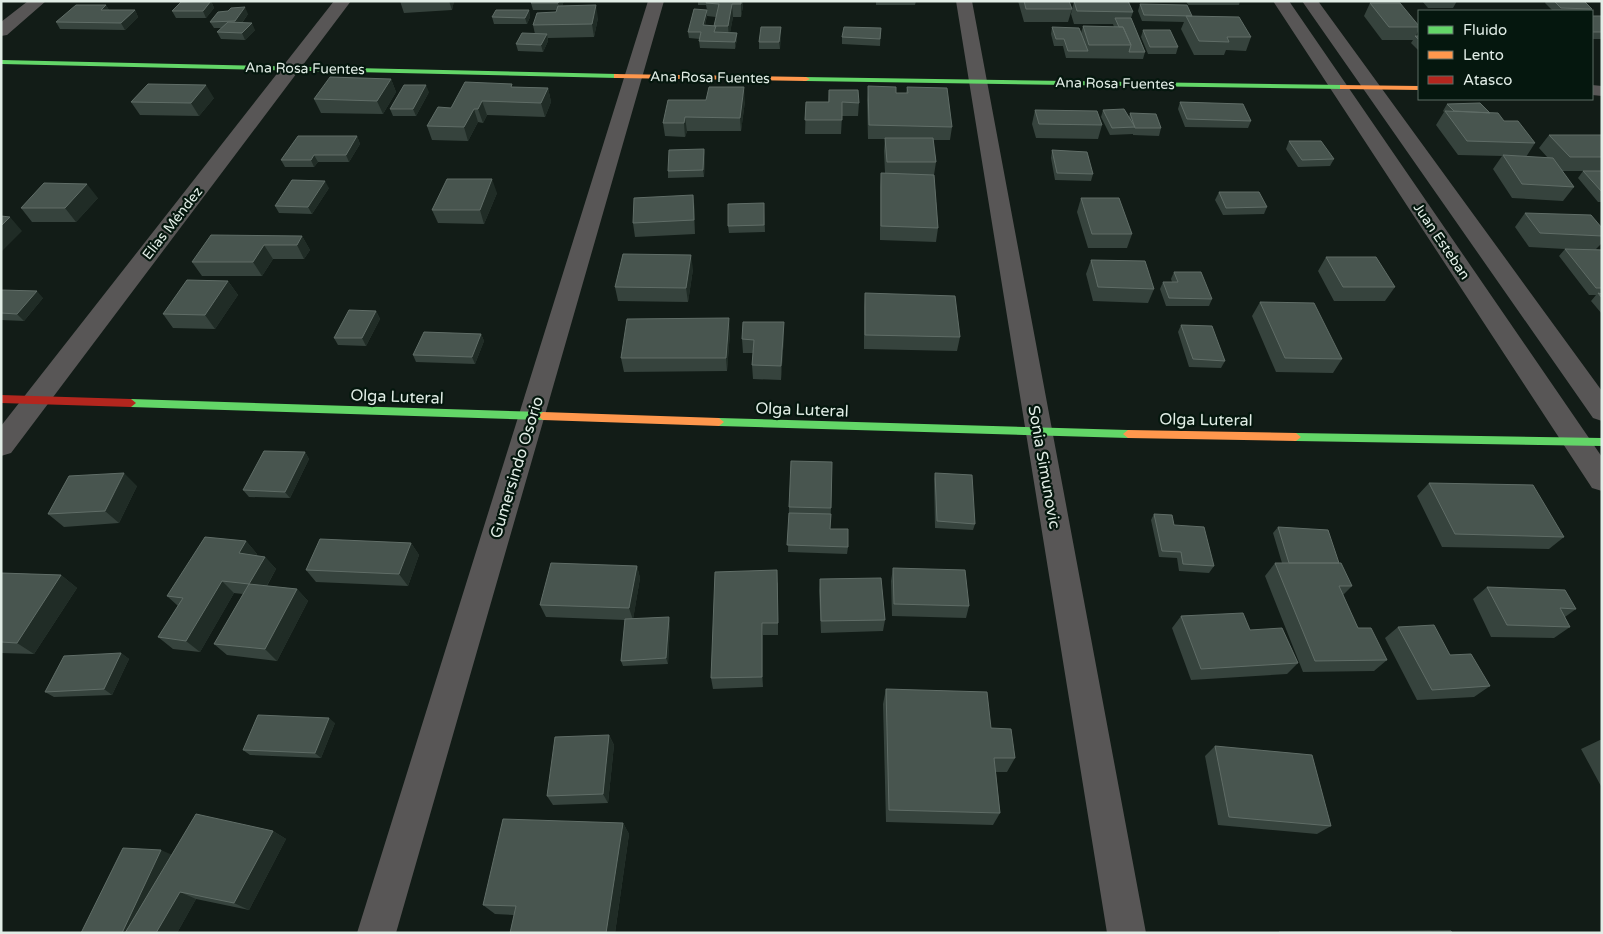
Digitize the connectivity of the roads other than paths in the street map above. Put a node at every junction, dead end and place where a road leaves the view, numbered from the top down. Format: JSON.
{"nodes":[{"id":1,"x":38,"y":1,"type":"edge"},
{"id":2,"x":343,"y":1,"type":"edge"},
{"id":3,"x":656,"y":1,"type":"edge"},
{"id":4,"x":964,"y":1,"type":"edge"},
{"id":5,"x":1281,"y":1,"type":"edge"},
{"id":6,"x":1310,"y":1,"type":"edge"},
{"id":7,"x":1,"y":30,"type":"edge"},
{"id":8,"x":1,"y":62,"type":"edge"},
{"id":9,"x":292,"y":68,"type":"junction"},
{"id":10,"x":634,"y":76,"type":"junction"},
{"id":11,"x":978,"y":82,"type":"junction"},
{"id":12,"x":1339,"y":86,"type":"junction"},
{"id":13,"x":1371,"y":87,"type":"junction"},
{"id":14,"x":1418,"y":88,"type":"edge"},
{"id":15,"x":1,"y":398,"type":"edge"},
{"id":16,"x":37,"y":400,"type":"junction"},
{"id":17,"x":1602,"y":412,"type":"edge"},
{"id":18,"x":531,"y":416,"type":"junction"},
{"id":19,"x":1039,"y":432,"type":"junction"},
{"id":20,"x":1589,"y":441,"type":"edge"},
{"id":21,"x":1,"y":446,"type":"edge"},
{"id":22,"x":1602,"y":480,"type":"edge"},
{"id":23,"x":376,"y":933,"type":"edge"},
{"id":24,"x":1127,"y":933,"type":"edge"}],
"edges":[{"from":1,"to":7,"type":"street"},
{"from":2,"to":9,"type":"street","name":"Elías Méndez"},
{"from":3,"to":10,"type":"street","name":"Gumersindo Osorio"},
{"from":4,"to":11,"type":"street","name":"Sonia Simunovic"},
{"from":5,"to":12,"type":"street","name":"Juan Esteban"},
{"from":6,"to":13,"type":"street","name":"Juan Esteban"},
{"from":8,"to":9,"type":"street","name":"Ana Rosa Fuentes"},
{"from":9,"to":10,"type":"street","name":"Ana Rosa Fuentes"},
{"from":9,"to":16,"type":"street","name":"Elías Méndez"},
{"from":10,"to":11,"type":"street","name":"Ana Rosa Fuentes"},
{"from":10,"to":18,"type":"street","name":"Gumersindo Osorio"},
{"from":11,"to":12,"type":"street","name":"Ana Rosa Fuentes"},
{"from":11,"to":19,"type":"street","name":"Sonia Simunovic"},
{"from":12,"to":13,"type":"street","name":"Ana Rosa Fuentes"},
{"from":12,"to":20,"type":"street","name":"Juan Esteban"},
{"from":13,"to":14,"type":"street","name":"Ana Rosa Fuentes"},
{"from":13,"to":17,"type":"street","name":"Juan Esteban"},
{"from":15,"to":16,"type":"street","name":"Olga Luteral"},
{"from":16,"to":18,"type":"street","name":"Olga Luteral"},
{"from":16,"to":21,"type":"street","name":"Elías Méndez"},
{"from":18,"to":19,"type":"street","name":"Olga Luteral"},
{"from":18,"to":23,"type":"street","name":"Gumersindo Osorio"},
{"from":19,"to":20,"type":"street","name":"Olga Luteral"},
{"from":19,"to":24,"type":"street","name":"Sonia Simunovic"},
{"from":20,"to":22,"type":"street","name":"Juan Esteban"}]}
